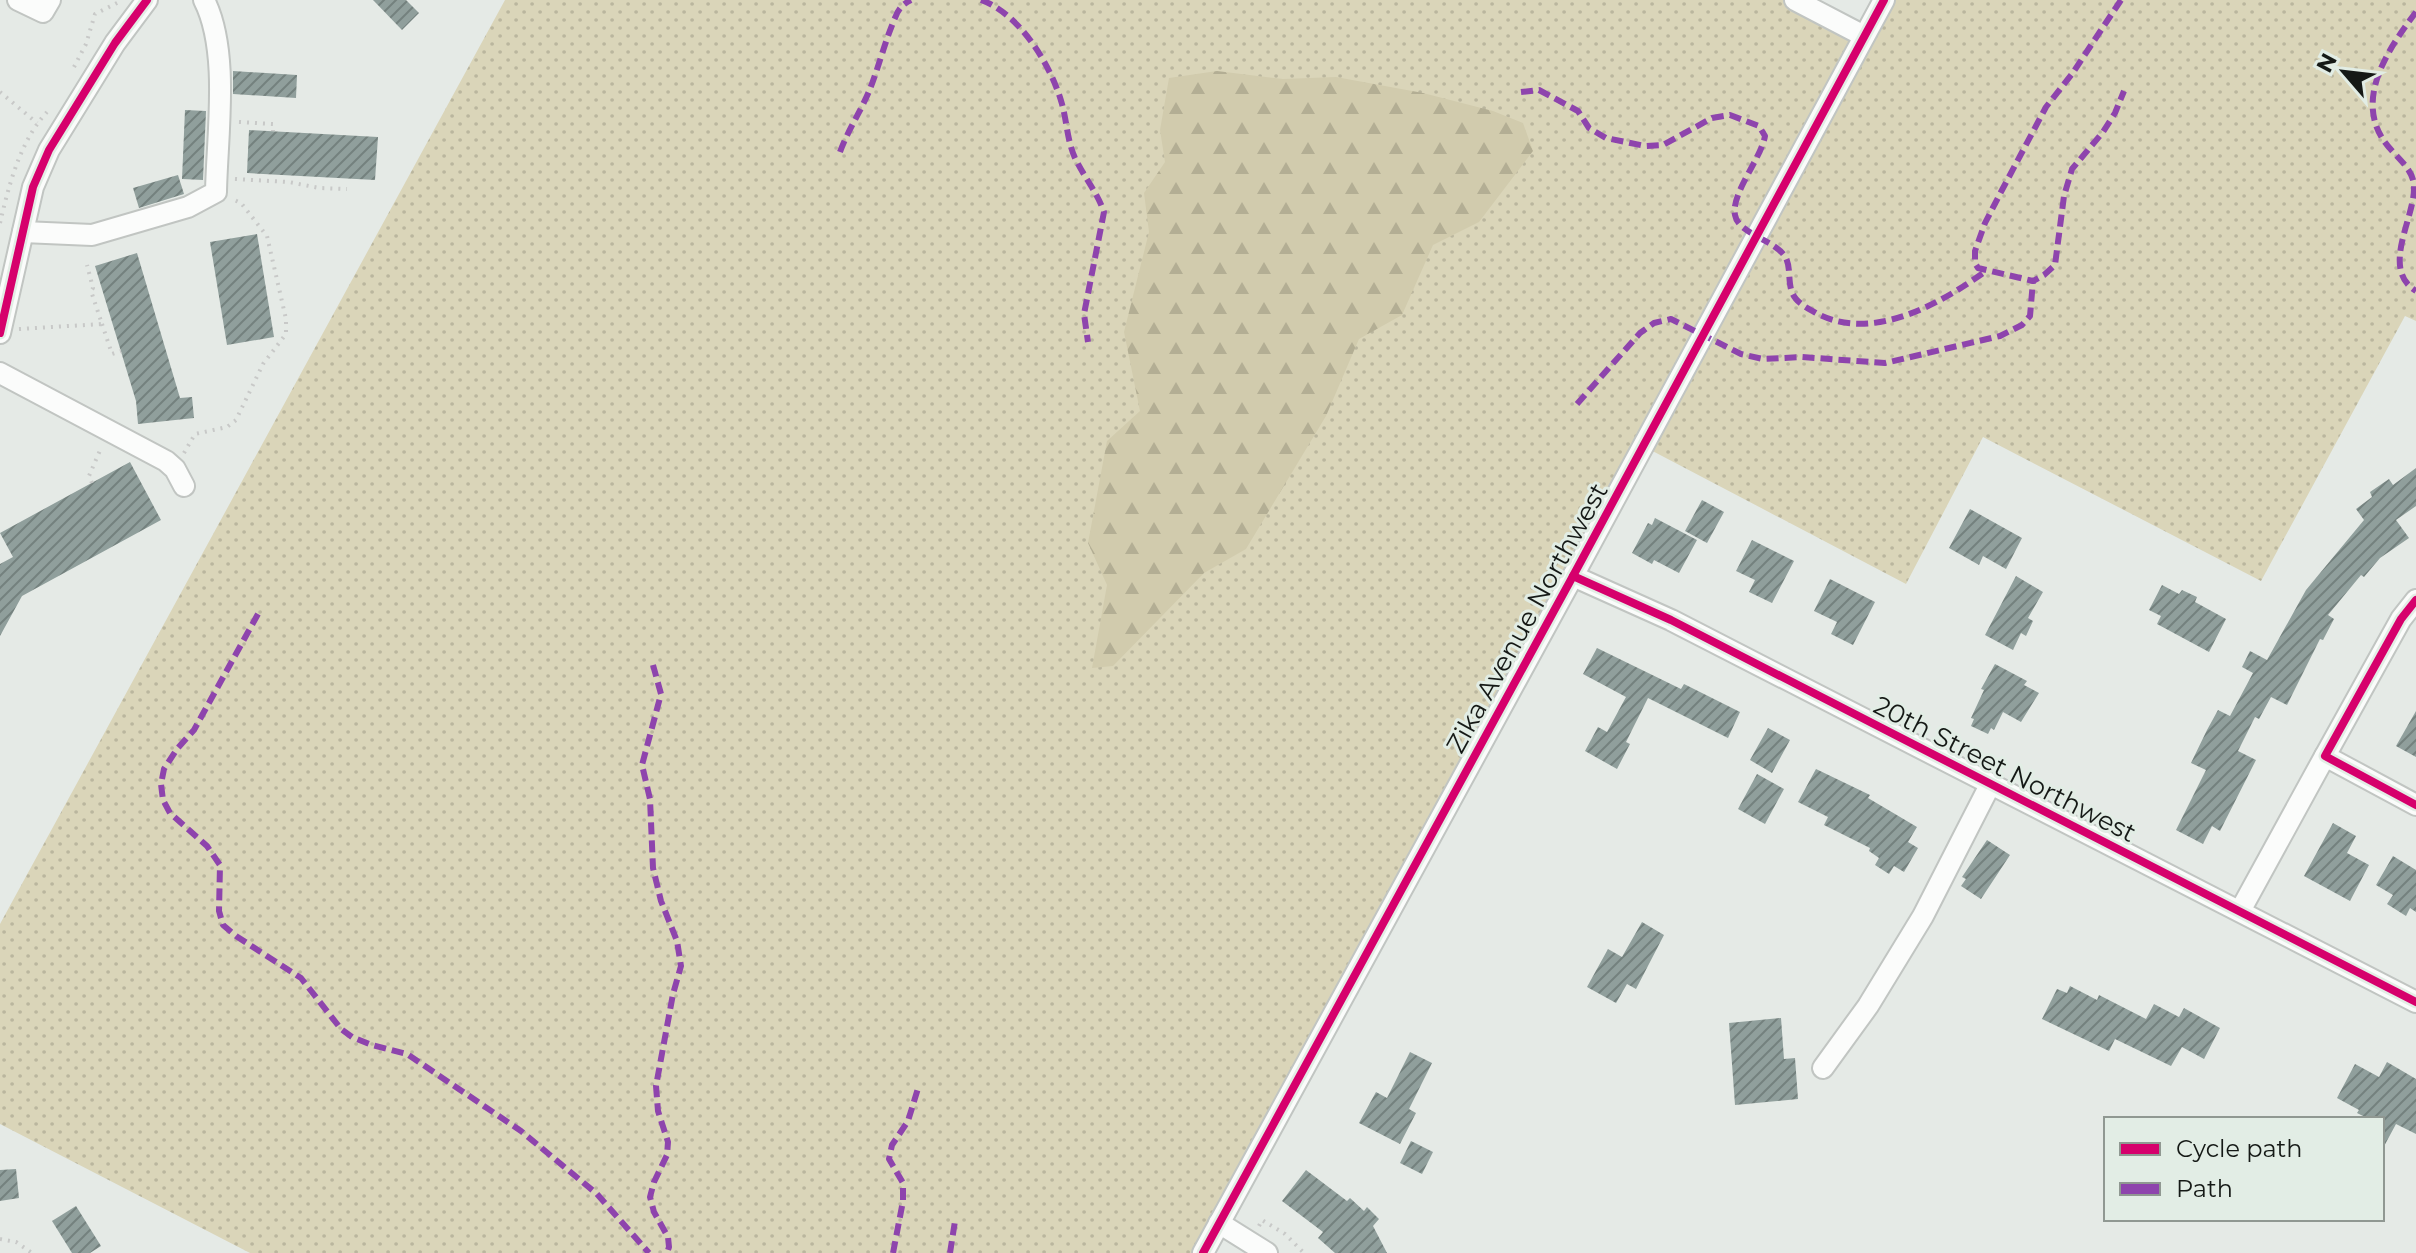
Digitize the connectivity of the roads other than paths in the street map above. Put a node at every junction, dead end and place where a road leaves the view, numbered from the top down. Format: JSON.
{"nodes":[{"id":1,"x":18,"y":0,"type":"edge"},
{"id":2,"x":50,"y":0,"type":"edge"},
{"id":3,"x":147,"y":0,"type":"edge"},
{"id":4,"x":204,"y":0,"type":"edge"},
{"id":5,"x":1795,"y":0,"type":"edge"},
{"id":6,"x":1884,"y":0,"type":"edge"},
{"id":7,"x":1864,"y":36,"type":"junction"},
{"id":8,"x":23,"y":232,"type":"junction"},
{"id":9,"x":0,"y":331,"type":"edge"},
{"id":10,"x":0,"y":373,"type":"edge"},
{"id":11,"x":179,"y":478,"type":"road end"},
{"id":12,"x":1573,"y":576,"type":"junction"},
{"id":13,"x":2416,"y":600,"type":"edge"},
{"id":14,"x":2325,"y":756,"type":"junction"},
{"id":15,"x":1990,"y":785,"type":"junction"},
{"id":16,"x":2416,"y":805,"type":"edge"},
{"id":17,"x":2240,"y":911,"type":"junction"},
{"id":18,"x":2416,"y":1002,"type":"edge"},
{"id":19,"x":1823,"y":1068,"type":"dead end"},
{"id":20,"x":1219,"y":1223,"type":"junction"},
{"id":21,"x":1203,"y":1253,"type":"edge"},
{"id":22,"x":1267,"y":1253,"type":"edge"}],
"edges":[{"from":1,"to":2,"type":"street"},
{"from":3,"to":8,"type":"street"},
{"from":4,"to":8,"type":"street"},
{"from":5,"to":7,"type":"street"},
{"from":6,"to":7,"type":"street","name":"Zika Avenue Northwest"},
{"from":7,"to":12,"type":"street","name":"Zika Avenue Northwest"},
{"from":8,"to":9,"type":"street"},
{"from":10,"to":11,"type":"street"},
{"from":12,"to":15,"type":"street","name":"20th Street Northwest"},
{"from":12,"to":20,"type":"street","name":"Zika Avenue Northwest"},
{"from":13,"to":14,"type":"street"},
{"from":14,"to":16,"type":"street"},
{"from":14,"to":17,"type":"street"},
{"from":15,"to":17,"type":"street","name":"20th Street Northwest"},
{"from":15,"to":19,"type":"street"},
{"from":17,"to":18,"type":"street","name":"20th Street Northwest"},
{"from":20,"to":21,"type":"street","name":"Zika Avenue Northwest"},
{"from":20,"to":22,"type":"street"}]}
